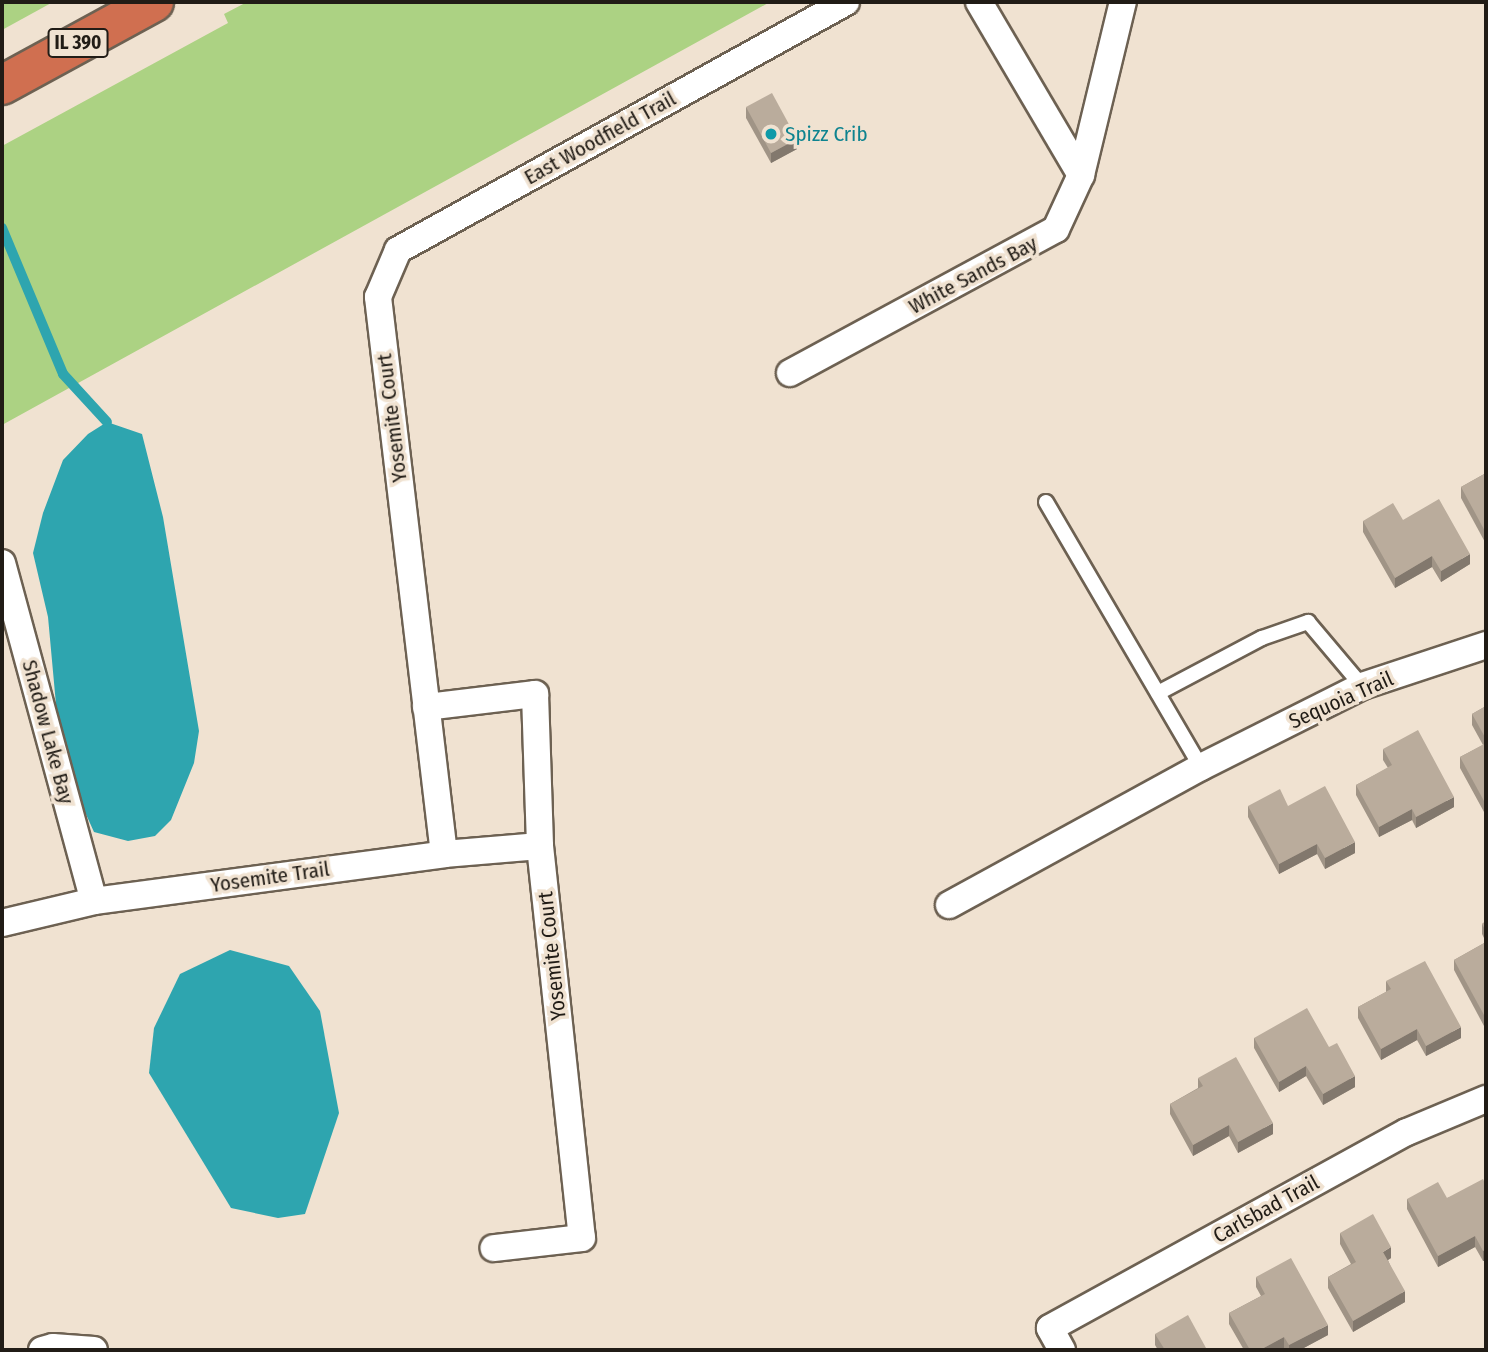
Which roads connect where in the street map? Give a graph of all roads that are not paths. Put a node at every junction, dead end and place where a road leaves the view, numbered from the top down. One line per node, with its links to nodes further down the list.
1 (153, 2): 5 (highway, IL 390)
2 (846, 2): 7 (street, East Woodfield Trail)
3 (979, 2): 6 (street)
4 (1123, 2): 6 (street, White Sands Bay)
5 (2, 85)
6 (1082, 175): 8 (street, White Sands Bay)
7 (378, 297): 14 (street, Yosemite Court)
8 (790, 373)
9 (1046, 502): 13 (lane)
10 (2, 564): 18 (street, Shadow Lake Bay)
11 (1486, 645): 12 (street, Sequoia Trail)
12 (1362, 686): 13 (lane); 15 (street, Sequoia Trail)
13 (1158, 693): 15 (lane)
14 (426, 707): 16 (street, Yosemite Court); 17 (street, Yosemite Court)
15 (1201, 767): 19 (street, Sequoia Trail)
16 (540, 846): 17 (street, Yosemite Trail); 22 (street, Yosemite Court)
17 (444, 854): 18 (street, Yosemite Trail)
18 (94, 901): 20 (street, Yosemite Trail)
19 (949, 905)
20 (2, 923)
21 (1486, 1098): 23 (street, Carlsbad Trail)
22 (494, 1248)
23 (1056, 1339)
24 (42, 1350): 25 (street)
25 (93, 1350)

